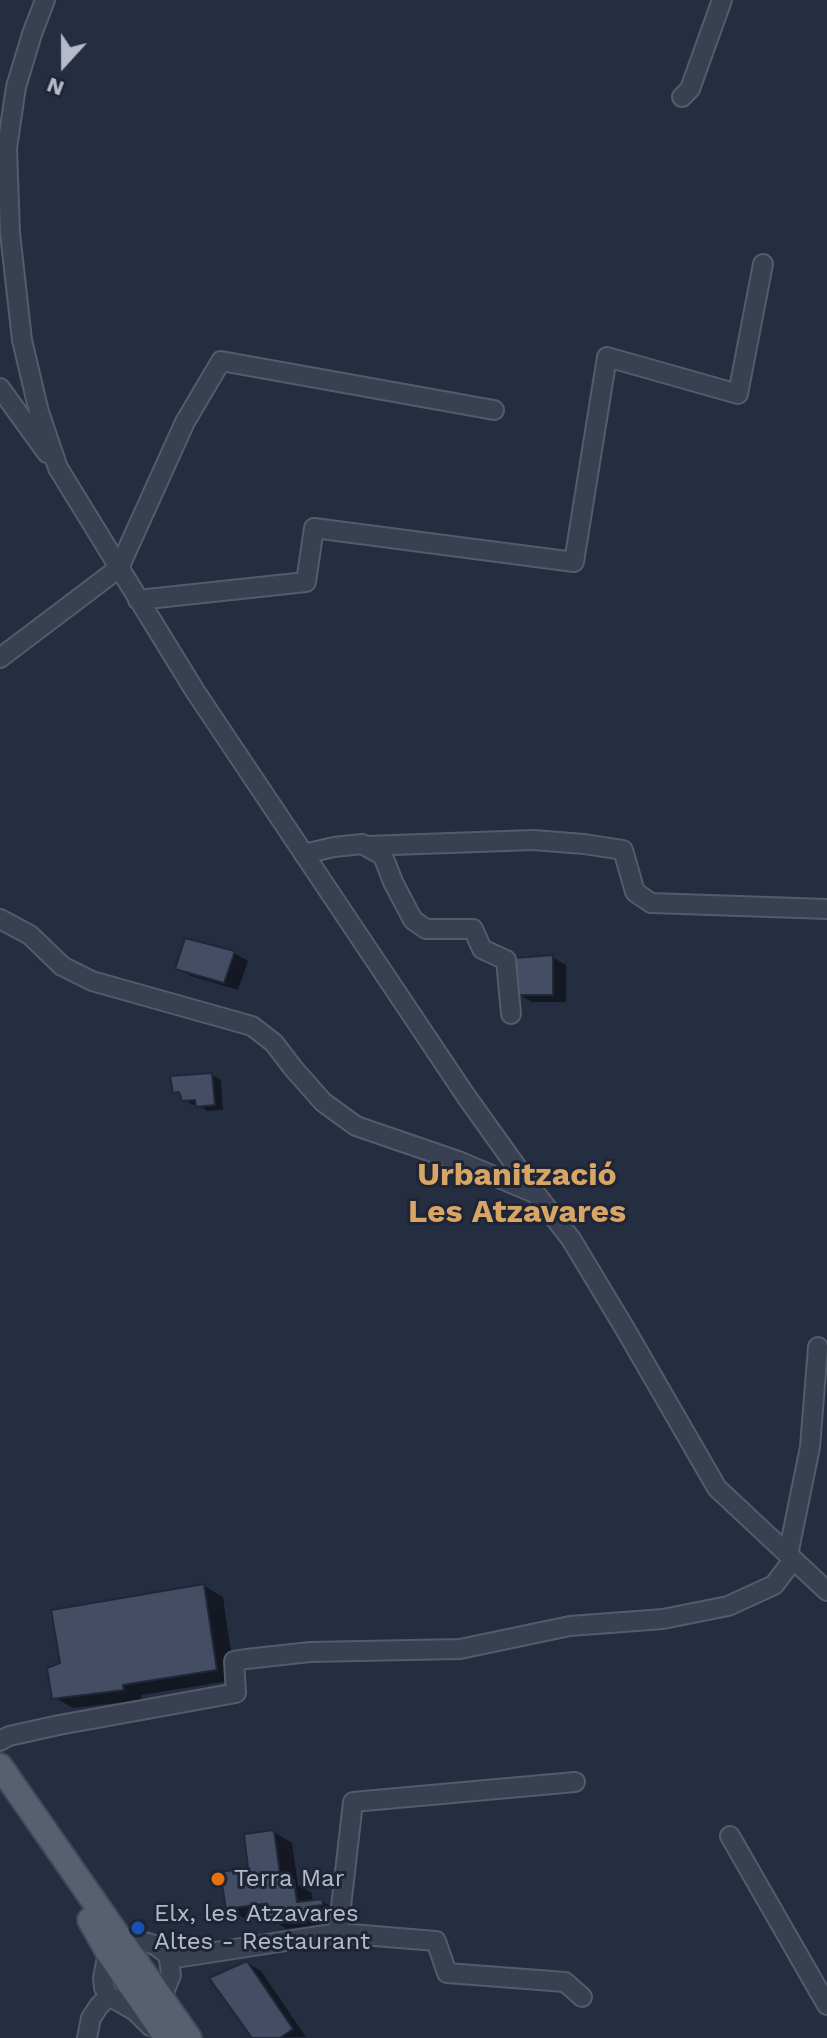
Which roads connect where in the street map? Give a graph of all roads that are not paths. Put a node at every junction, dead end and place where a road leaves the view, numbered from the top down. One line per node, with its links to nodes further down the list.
1 (45, 0): 7 (street)
2 (722, 0): 3 (street)
3 (682, 97)
4 (763, 264): 9 (street)
5 (0, 388): 7 (street)
6 (494, 410): 8 (street)
7 (58, 468): 8 (street)
8 (119, 568): 9 (street); 10 (street)
9 (138, 600): 12 (street)
10 (0, 658)
11 (366, 846): 12 (street); 13 (street); 15 (street)
12 (304, 854): 16 (street)
13 (827, 909)
14 (0, 919): 16 (street)
15 (511, 1014)
16 (536, 1194): 18 (street)
17 (818, 1347): 18 (street)
18 (791, 1557): 19 (street); 20 (street)
19 (827, 1591)
20 (0, 1741)
21 (0, 1766): 26 (main road)
22 (575, 1782): 25 (street)
23 (0, 1788): 26 (main road)
24 (730, 1836): 31 (street)
25 (338, 1933): 27 (street); 29 (street)
26 (115, 1948): 27 (street); 28 (street); 30 (main road); 33 (main road)
27 (169, 1959): 30 (street)
28 (109, 1996): 32 (street); 33 (street)
29 (582, 1997)
30 (161, 2000): 34 (main road)
31 (827, 2005)
32 (87, 2038)
33 (165, 2038)
34 (189, 2038)

